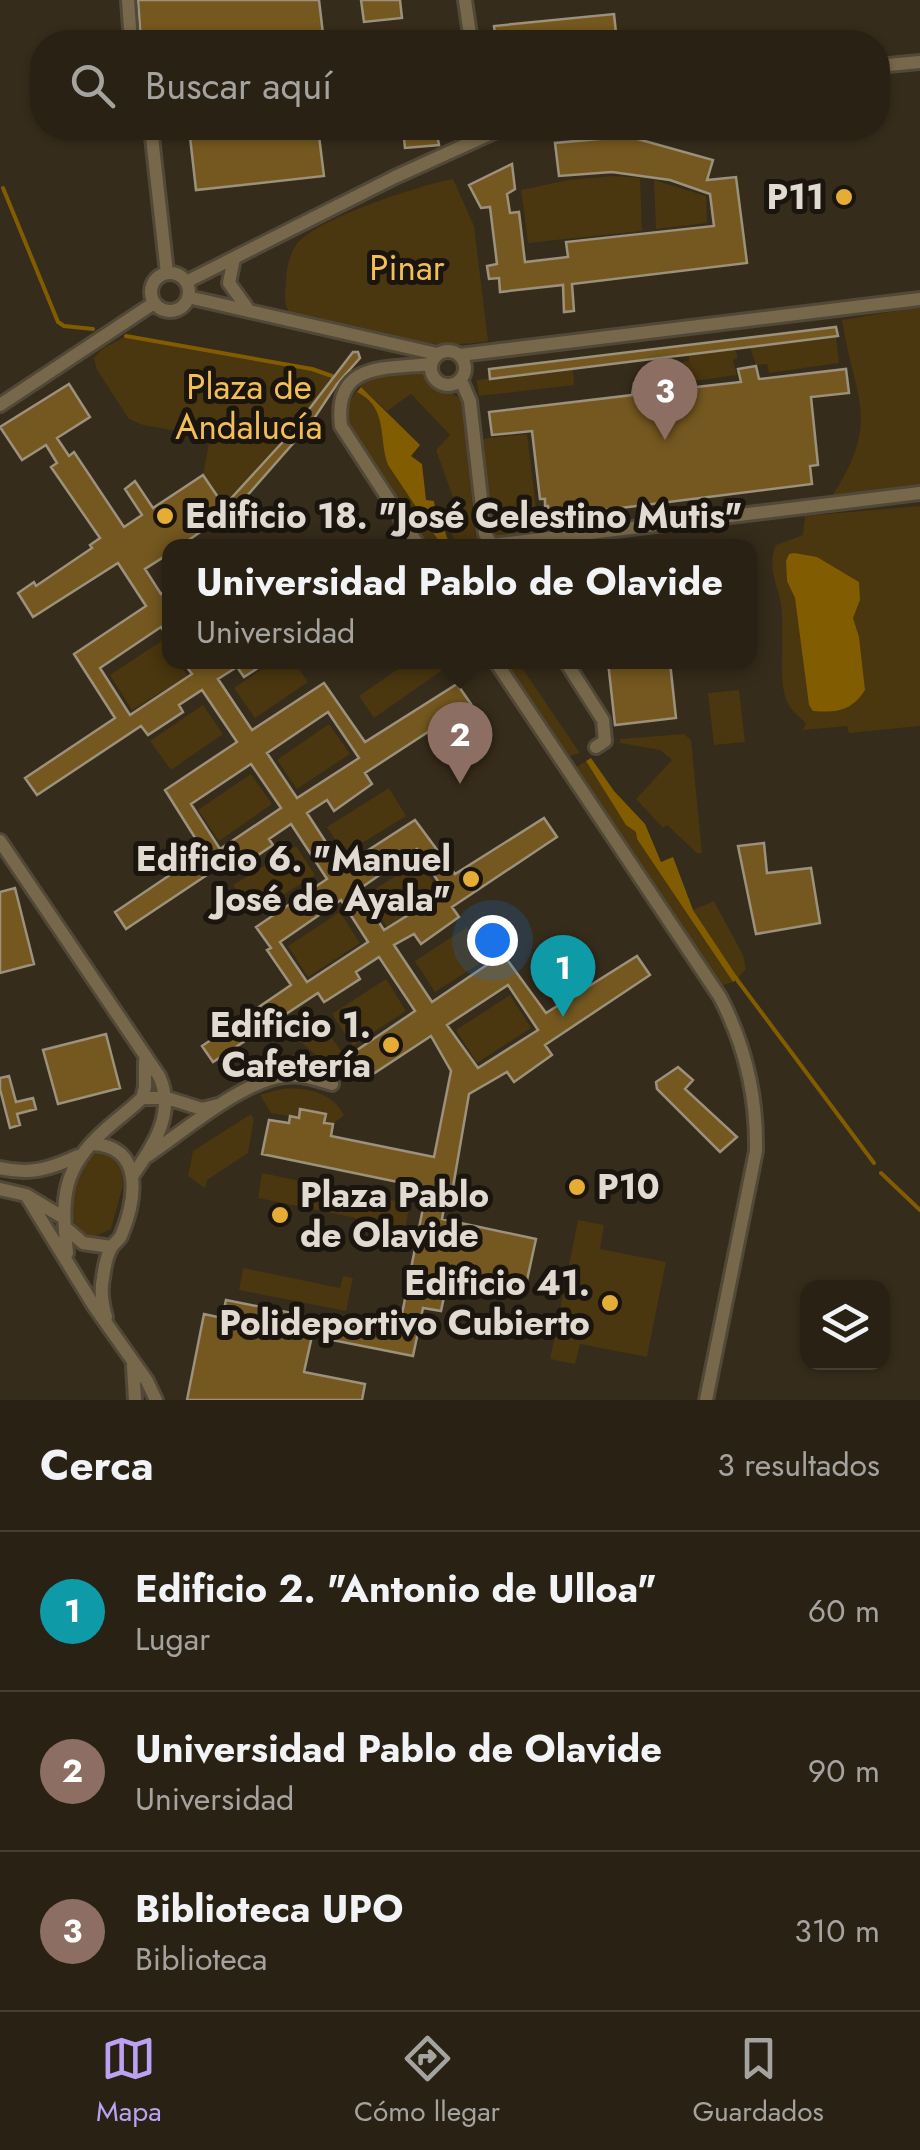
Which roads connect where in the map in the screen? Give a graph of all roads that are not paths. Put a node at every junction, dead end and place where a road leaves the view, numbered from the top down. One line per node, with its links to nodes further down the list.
1 (128, 0): 3 (street)
2 (465, 0): 4 (street)
3 (131, 30)
4 (469, 30)
5 (920, 62): 6 (street)
6 (890, 65)
7 (152, 140): 10 (street)
8 (467, 140): 9 (street)
9 (234, 258): 11 (street); 15 (street)
10 (167, 272): 11 (street); 14 (street)
11 (186, 282): 12 (street)
12 (188, 297): 14 (street); 15 (street)
13 (920, 299): 16 (street)
14 (154, 303): 19 (street)
15 (249, 310): 17 (street)
16 (460, 355): 17 (street); 18 (street)
17 (434, 359): 18 (street); 21 (street)
18 (460, 380): 22 (street)
19 (0, 404)
20 (920, 493): 23 (street)
21 (414, 539)
22 (488, 539)
23 (549, 539)
24 (501, 669): 47 (street)
25 (570, 669): 26 (street)
26 (596, 747)
27 (0, 840): 28 (street)
28 (144, 1058): 30 (street); 31 (street)
29 (332, 1084): 32 (street)
30 (142, 1098): 31 (street); 33 (street)
31 (167, 1098): 32 (street); 35 (street)
32 (229, 1100): 35 (street)
33 (91, 1144): 34 (street); 37 (street)
34 (78, 1156): 36 (street); 40 (street)
35 (145, 1158): 37 (street)
36 (0, 1168)
37 (134, 1176): 41 (street)
38 (0, 1189): 39 (street)
39 (26, 1195): 40 (street); 42 (street)
40 (64, 1222): 41 (street); 42 (street)
41 (111, 1247): 43 (street)
42 (71, 1266): 43 (street)
43 (108, 1326): 44 (street)
44 (133, 1364): 45 (street); 46 (street)
45 (134, 1400)
46 (156, 1400)
47 (706, 1400)

